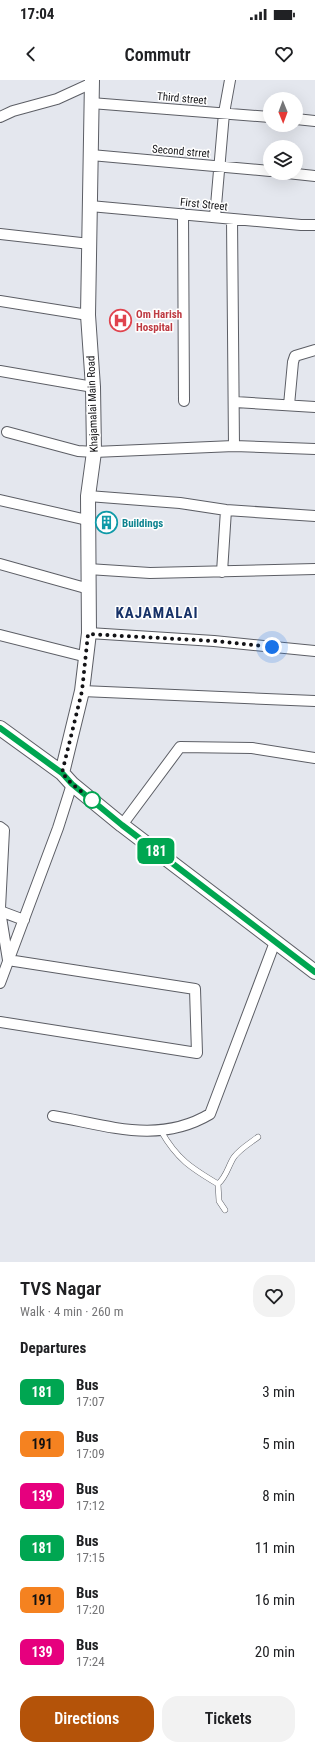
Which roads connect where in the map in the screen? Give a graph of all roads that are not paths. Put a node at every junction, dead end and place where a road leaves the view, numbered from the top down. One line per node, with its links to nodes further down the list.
1 (230, 80): 4 (street)
2 (92, 81): 3 (main road, Khajamalai Main Road); 6 (street)
3 (91, 103): 4 (street, Third street); 9 (main road, Khajamalai Main Road)
4 (224, 113): 5 (street, Third street); 10 (street)
5 (263, 116)
6 (0, 117)
7 (303, 120): 8 (street)
8 (315, 121)
9 (90, 155): 10 (street, Second strret); 14 (main road, Khajamalai Main Road)
10 (219, 167): 11 (street, Second strret); 16 (street)
11 (263, 170)
12 (303, 175): 13 (street)
13 (315, 176)
14 (90, 206): 15 (street, First Street); 20 (main road, Khajamalai Main Road)
15 (183, 214): 16 (street, First Street); 26 (street)
16 (215, 217): 17 (street, First Street)
17 (232, 219): 18 (street, First Street); 27 (street)
18 (315, 225)
19 (0, 234): 20 (street)
20 (90, 244): 22 (main road, Khajamalai Main Road)
21 (0, 301): 22 (street)
22 (88, 315): 25 (main road, Khajamalai Main Road)
23 (315, 350): 28 (street)
24 (0, 371): 25 (street)
25 (93, 387): 33 (main road, Khajamalai Main Road)
26 (184, 401)
27 (235, 402): 28 (street); 31 (street)
28 (289, 405): 29 (street)
29 (315, 407)
30 (7, 432): 33 (street)
31 (234, 446): 32 (street); 33 (street)
32 (315, 449)
33 (94, 452): 34 (main road, Khajamalai Main Road)
34 (88, 496): 36 (street); 38 (main road, Khajamalai Main Road)
35 (0, 500): 38 (street)
36 (226, 510): 37 (street); 42 (street)
37 (315, 516)
38 (87, 520): 41 (main road, Khajamalai Main Road)
39 (0, 564): 43 (street)
40 (315, 568): 42 (street)
41 (88, 569): 42 (street); 43 (main road, Khajamalai Main Road)
42 (222, 572)
43 (89, 589): 44 (main road, Khajamalai Main Road)
44 (88, 634): 46 (street); 47 (main road, Khajamalai Main Road)
45 (0, 635): 47 (street)
46 (315, 651)
47 (87, 657): 48 (main road, Khajamalai Main Road)
48 (82, 691): 49 (street); 52 (main road, Khajamalai Main Road)
49 (315, 701)
50 (0, 728): 52 (main road)
51 (315, 758): 54 (street)
52 (62, 773): 53 (main road)
53 (72, 784): 54 (main road); 57 (street)
54 (122, 825): 58 (main road)
55 (0, 827): 56 (street)
56 (0, 910): 57 (street); 59 (street)
57 (24, 920): 59 (street)
58 (275, 942): 60 (main road); 64 (street)
59 (8, 960): 61 (street); 62 (street)
60 (315, 972)
61 (0, 983)
62 (0, 1022)
63 (53, 1116): 64 (street)
64 (161, 1131): 66 (lane)
65 (258, 1137): 66 (lane)
66 (218, 1184): 67 (lane)
67 (225, 1210)

